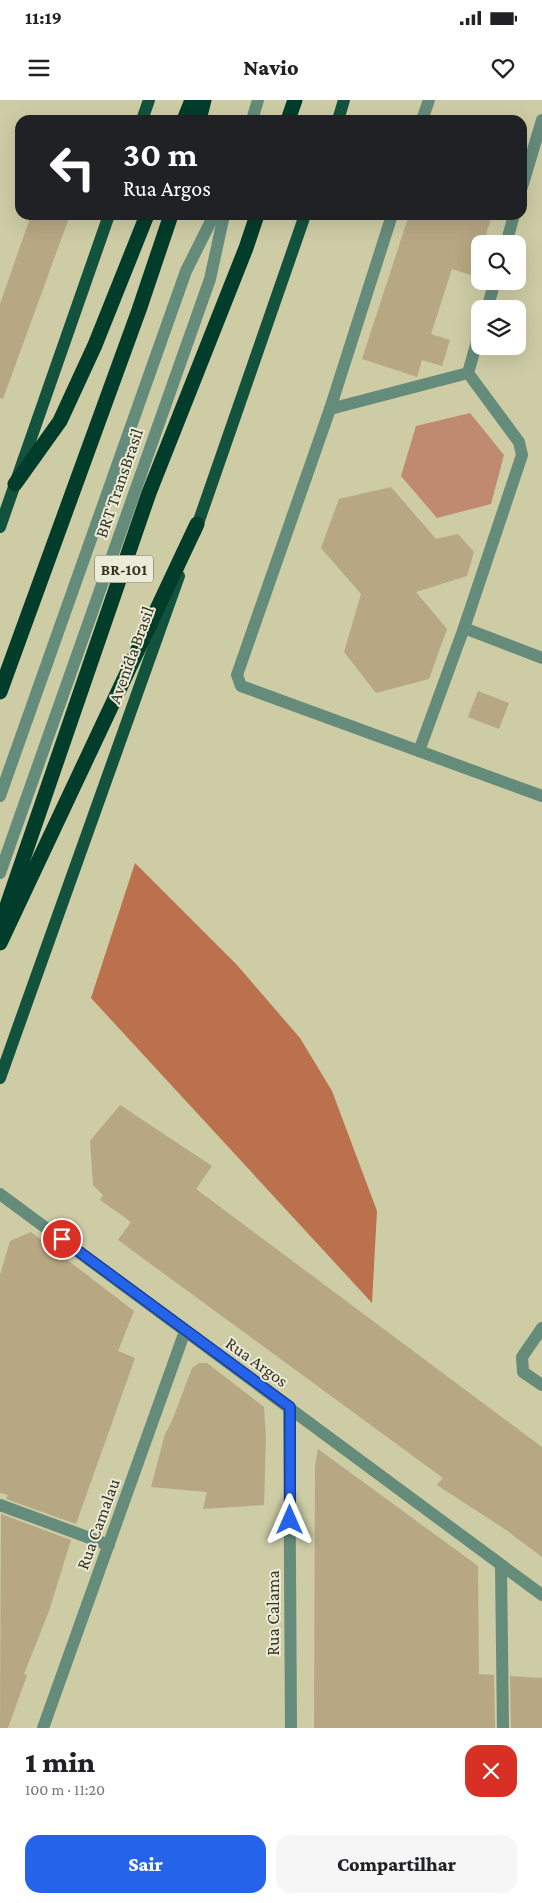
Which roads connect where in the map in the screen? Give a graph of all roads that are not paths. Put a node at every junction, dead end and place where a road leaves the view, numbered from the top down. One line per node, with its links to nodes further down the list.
1 (149, 100): 8 (main road)
2 (192, 100): 9 (highway)
3 (204, 100): 10 (highway)
4 (258, 100): 11 (street)
5 (295, 100): 12 (highway)
6 (344, 100): 13 (main road)
7 (429, 100): 14 (street)
8 (144, 115)
9 (186, 115)
10 (200, 115)
11 (254, 115)
12 (290, 115)
13 (340, 115)
14 (424, 115)
15 (542, 120): 16 (street)
16 (527, 170)
17 (107, 220): 30 (main road)
18 (145, 220): 30 (highway)
19 (169, 220): 35 (highway)
20 (212, 220): 37 (street, BRT TransBrasil)
21 (223, 220): 39 (street, BRT TransBrasil)
22 (255, 220): 40 (highway, Avenida Brasil / BR-101)
23 (303, 220): 31 (main road, Avenida Brasil)
24 (390, 220): 29 (street)
25 (513, 220): 26 (street)
26 (508, 235)
27 (473, 355): 28 (street)
28 (468, 374): 29 (street); 33 (street)
29 (330, 408): 36 (street)
30 (15, 484): 32 (main road)
31 (197, 524): 41 (highway); 42 (main road, Avenida Brasil)
32 (0, 526)
33 (464, 628): 34 (street); 36 (street)
34 (542, 658)
35 (0, 692)
36 (419, 750): 38 (street)
37 (0, 796)
38 (542, 796)
39 (0, 873)
40 (0, 926)
41 (0, 943)
42 (0, 1078)
43 (0, 1194): 45 (street, Rua Argos)
44 (542, 1328): 46 (street)
45 (185, 1331): 47 (street, Rua Argos); 49 (street, Rua Camalau)
46 (542, 1385)
47 (290, 1407): 50 (street, Rua Argos); 53 (street, Rua Calama)
48 (0, 1505): 49 (street)
49 (109, 1545): 52 (street, Rua Camalau)
50 (501, 1566): 51 (street, Rua Argos); 54 (street)
51 (542, 1595)
52 (43, 1728)
53 (291, 1728)
54 (503, 1728)

